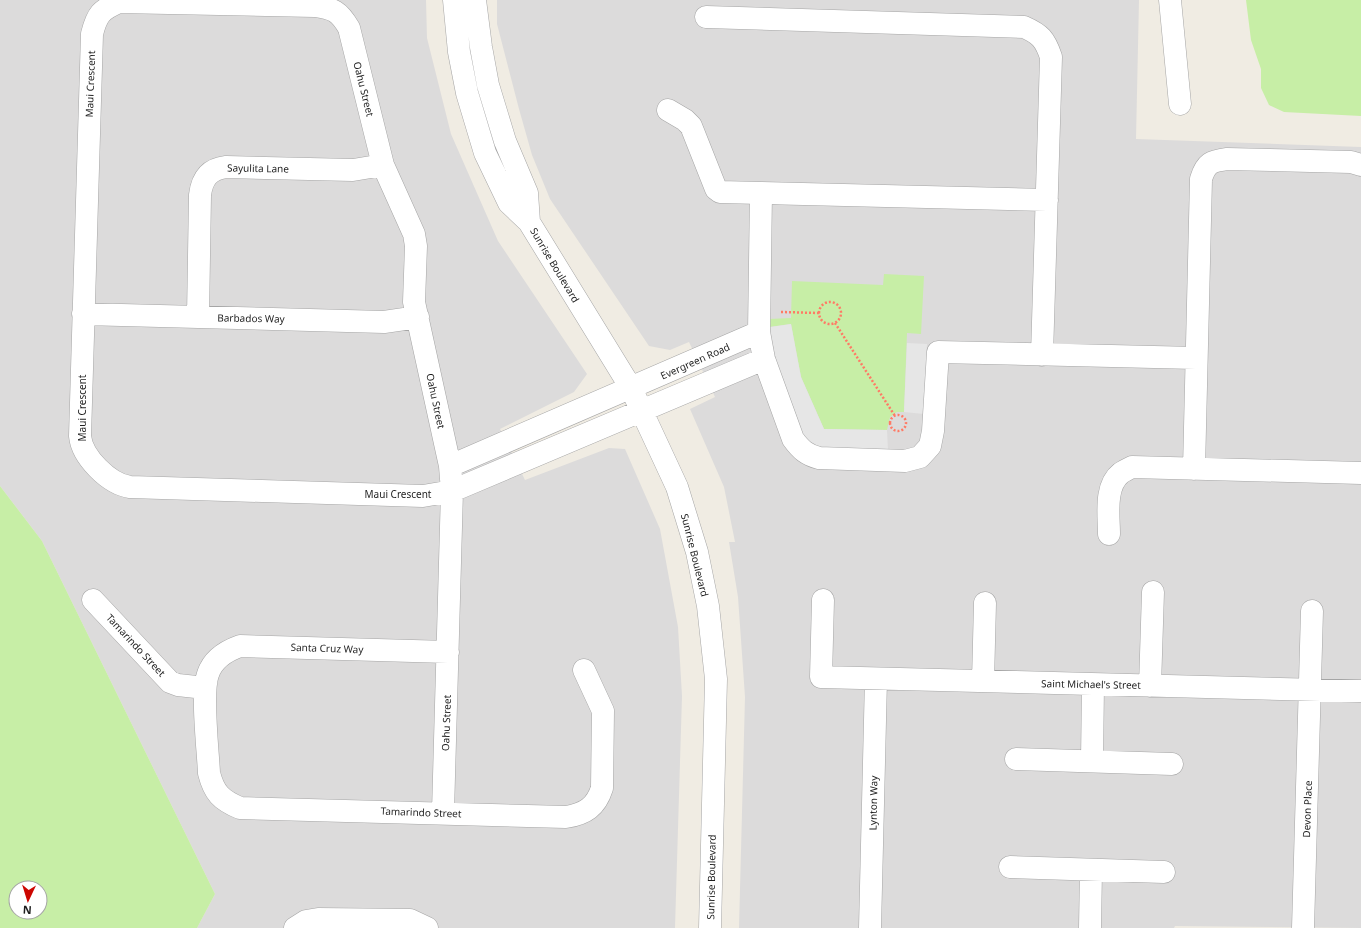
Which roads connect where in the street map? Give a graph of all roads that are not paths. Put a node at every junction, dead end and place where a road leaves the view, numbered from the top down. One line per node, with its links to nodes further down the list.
1 (454, 0): 12 (street, Sunrise Boulevard)
2 (475, 0): 12 (street, Sunrise Boulevard)
3 (1170, 0): 6 (street)
4 (332, 8): 8 (street, Oahu Street); 13 (street, Maui Crescent)
5 (706, 17): 11 (street)
6 (1180, 104)
7 (668, 110): 10 (street)
8 (383, 165): 14 (street, Sayulita Lane); 15 (street, Oahu Street)
9 (1361, 165): 18 (street)
10 (761, 193): 11 (street); 16 (street)
11 (1047, 200): 17 (street)
12 (529, 222): 20 (street, Sunrise Boulevard)
13 (83, 314): 14 (street, Barbados Way); 25 (street, Maui Crescent)
14 (198, 317): 15 (street, Barbados Way)
15 (418, 317): 22 (street, Oahu Street)
16 (759, 332): 19 (street); 20 (street, Evergreen Road)
17 (1042, 355): 18 (street); 19 (street)
18 (1196, 358): 23 (street)
19 (764, 360): 21 (street)
20 (631, 388): 21 (street, Sunrise Boulevard); 22 (street)
21 (642, 411): 25 (street, Maui Crescent); 51 (street, Sunrise Boulevard)
22 (450, 466): 25 (street, Oahu Street)
23 (1194, 469): 24 (street); 26 (street)
24 (1361, 473)
25 (452, 491): 32 (street, Oahu Street)
26 (1109, 534)
27 (1153, 592): 38 (street)
28 (93, 600): 39 (street, Tamarindo Street)
29 (823, 600): 35 (street, Saint Michael's Street)
30 (985, 603): 36 (street)
31 (1312, 611): 40 (street, Devon Place)
32 (448, 652): 33 (street, Santa Cruz Way); 45 (street, Oahu Street)
33 (213, 664): 39 (street, Tamarindo Street)
34 (584, 670): 45 (street, Tamarindo Street)
35 (876, 678): 36 (street, Saint Michael's Street); 52 (street, Lynton Way)
36 (983, 681): 37 (street, Saint Michael's Street)
37 (1093, 684): 38 (street, Saint Michael's Street); 43 (street)
38 (1150, 686): 40 (street, Saint Michael's Street)
39 (205, 688): 45 (street, Tamarindo Street)
40 (1310, 690): 41 (street, Saint Michael's Street); 54 (street, Devon Place)
41 (1361, 691)
42 (1016, 759): 43 (street)
43 (1092, 761): 44 (street)
44 (1172, 764)
45 (443, 812)
46 (1010, 867): 47 (street)
47 (1091, 870): 48 (street); 53 (street)
48 (1164, 872)
49 (295, 928): 50 (street)
50 (427, 928)
51 (710, 928)
52 (870, 928)
53 (1090, 928)
54 (1303, 928)

